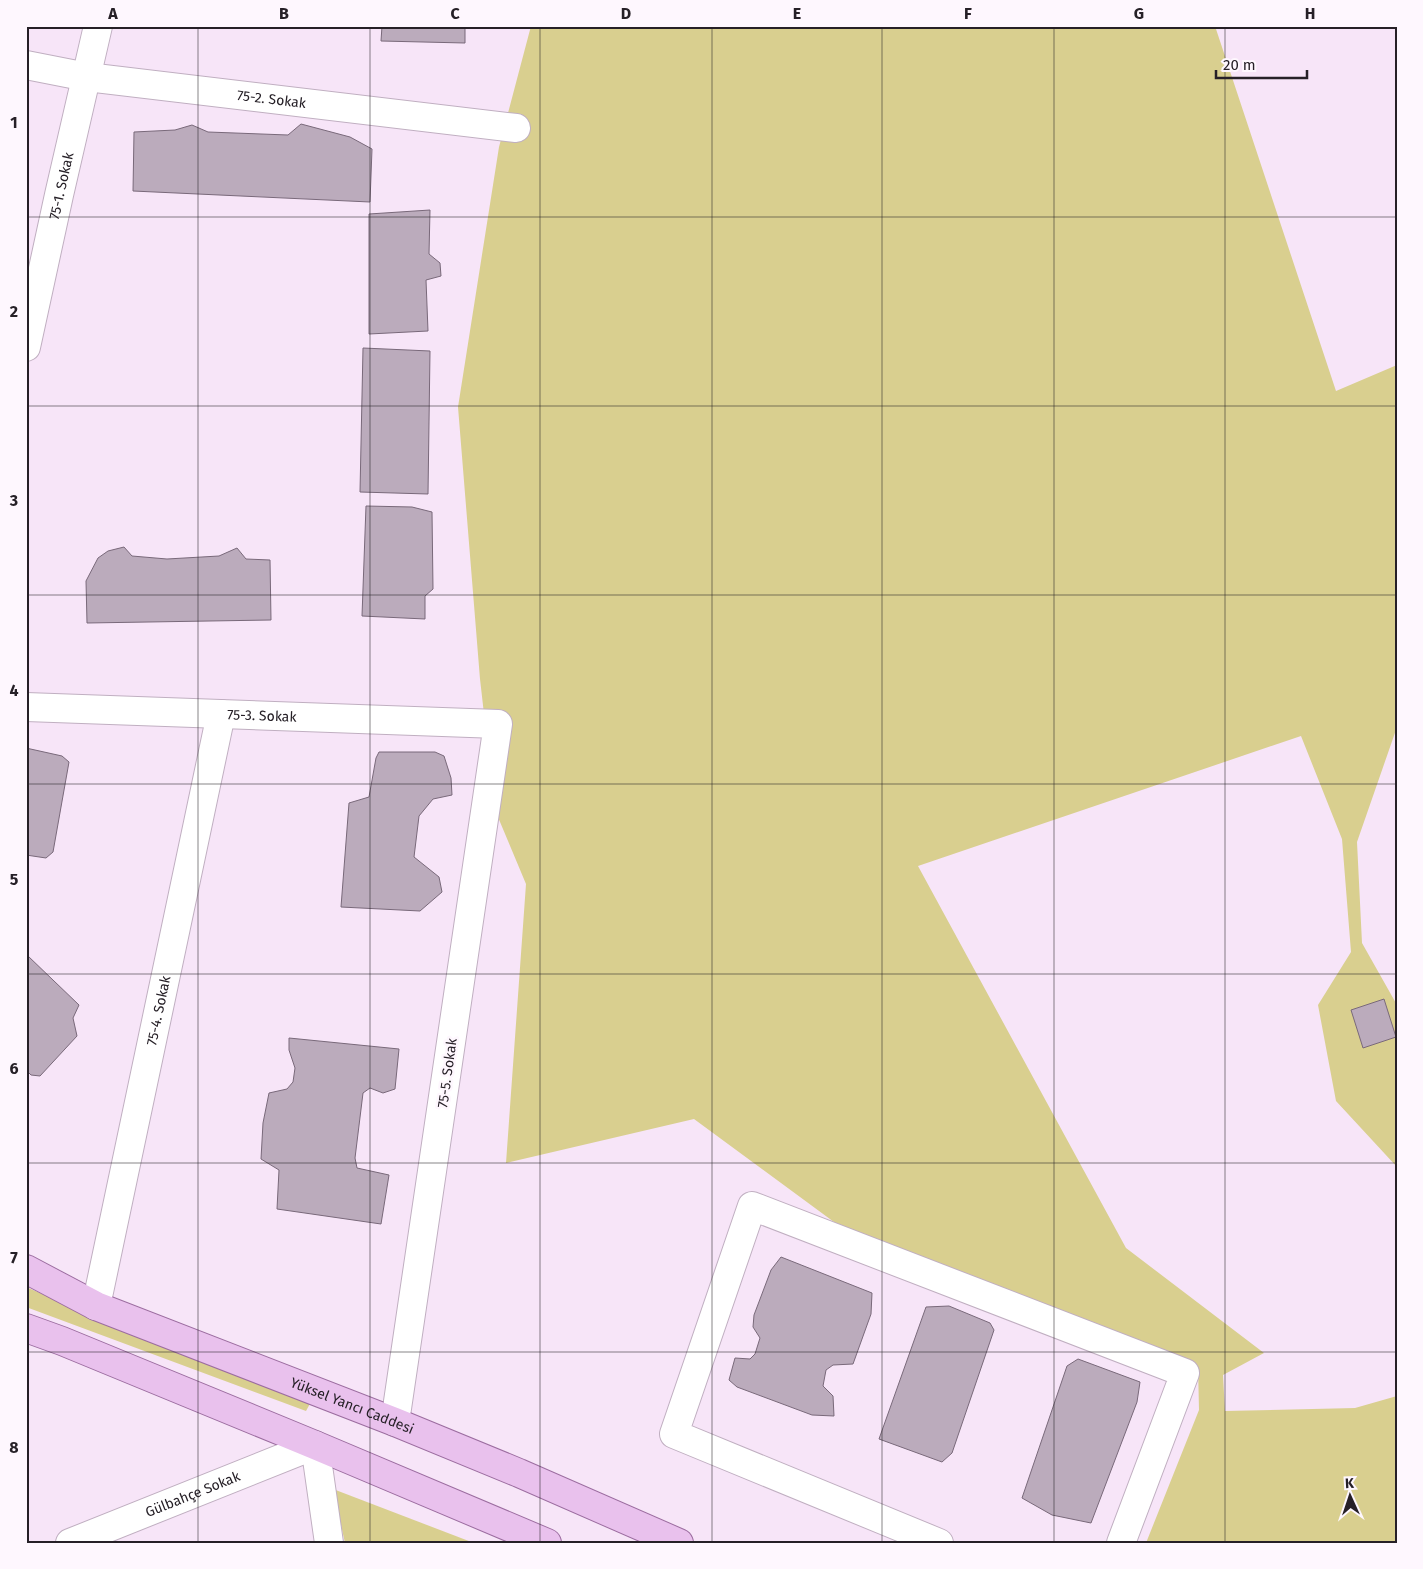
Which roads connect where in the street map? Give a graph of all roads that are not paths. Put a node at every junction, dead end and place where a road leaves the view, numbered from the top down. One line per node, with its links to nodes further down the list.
1 (98, 26): 3 (street, 75-1. Sokak)
2 (26, 65): 3 (street, 75-2. Sokak)
3 (87, 77): 4 (street, 75-2. Sokak); 5 (street, 75-1. Sokak)
4 (516, 128)
5 (26, 347)
6 (26, 707): 7 (street, 75-3. Sokak)
7 (221, 714): 8 (street, 75-3. Sokak); 10 (street, 75-4. Sokak)
8 (498, 724): 14 (street, 75-5. Sokak)
9 (26, 1269): 10 (main road, Yüksel Yancı Caddesi)
10 (96, 1306): 14 (main road, Yüksel Yancı Caddesi)
11 (26, 1328): 13 (main road)
12 (26, 1334): 13 (street)
13 (62, 1340): 15 (main road)
14 (395, 1422): 19 (main road, Yüksel Yancı Caddesi)
15 (315, 1445): 16 (street, Gülbahçe Sokak); 17 (street); 18 (main road)
16 (70, 1543)
17 (329, 1543)
18 (547, 1543)
19 (679, 1543)
20 (939, 1543): 21 (street)
21 (1121, 1543)

